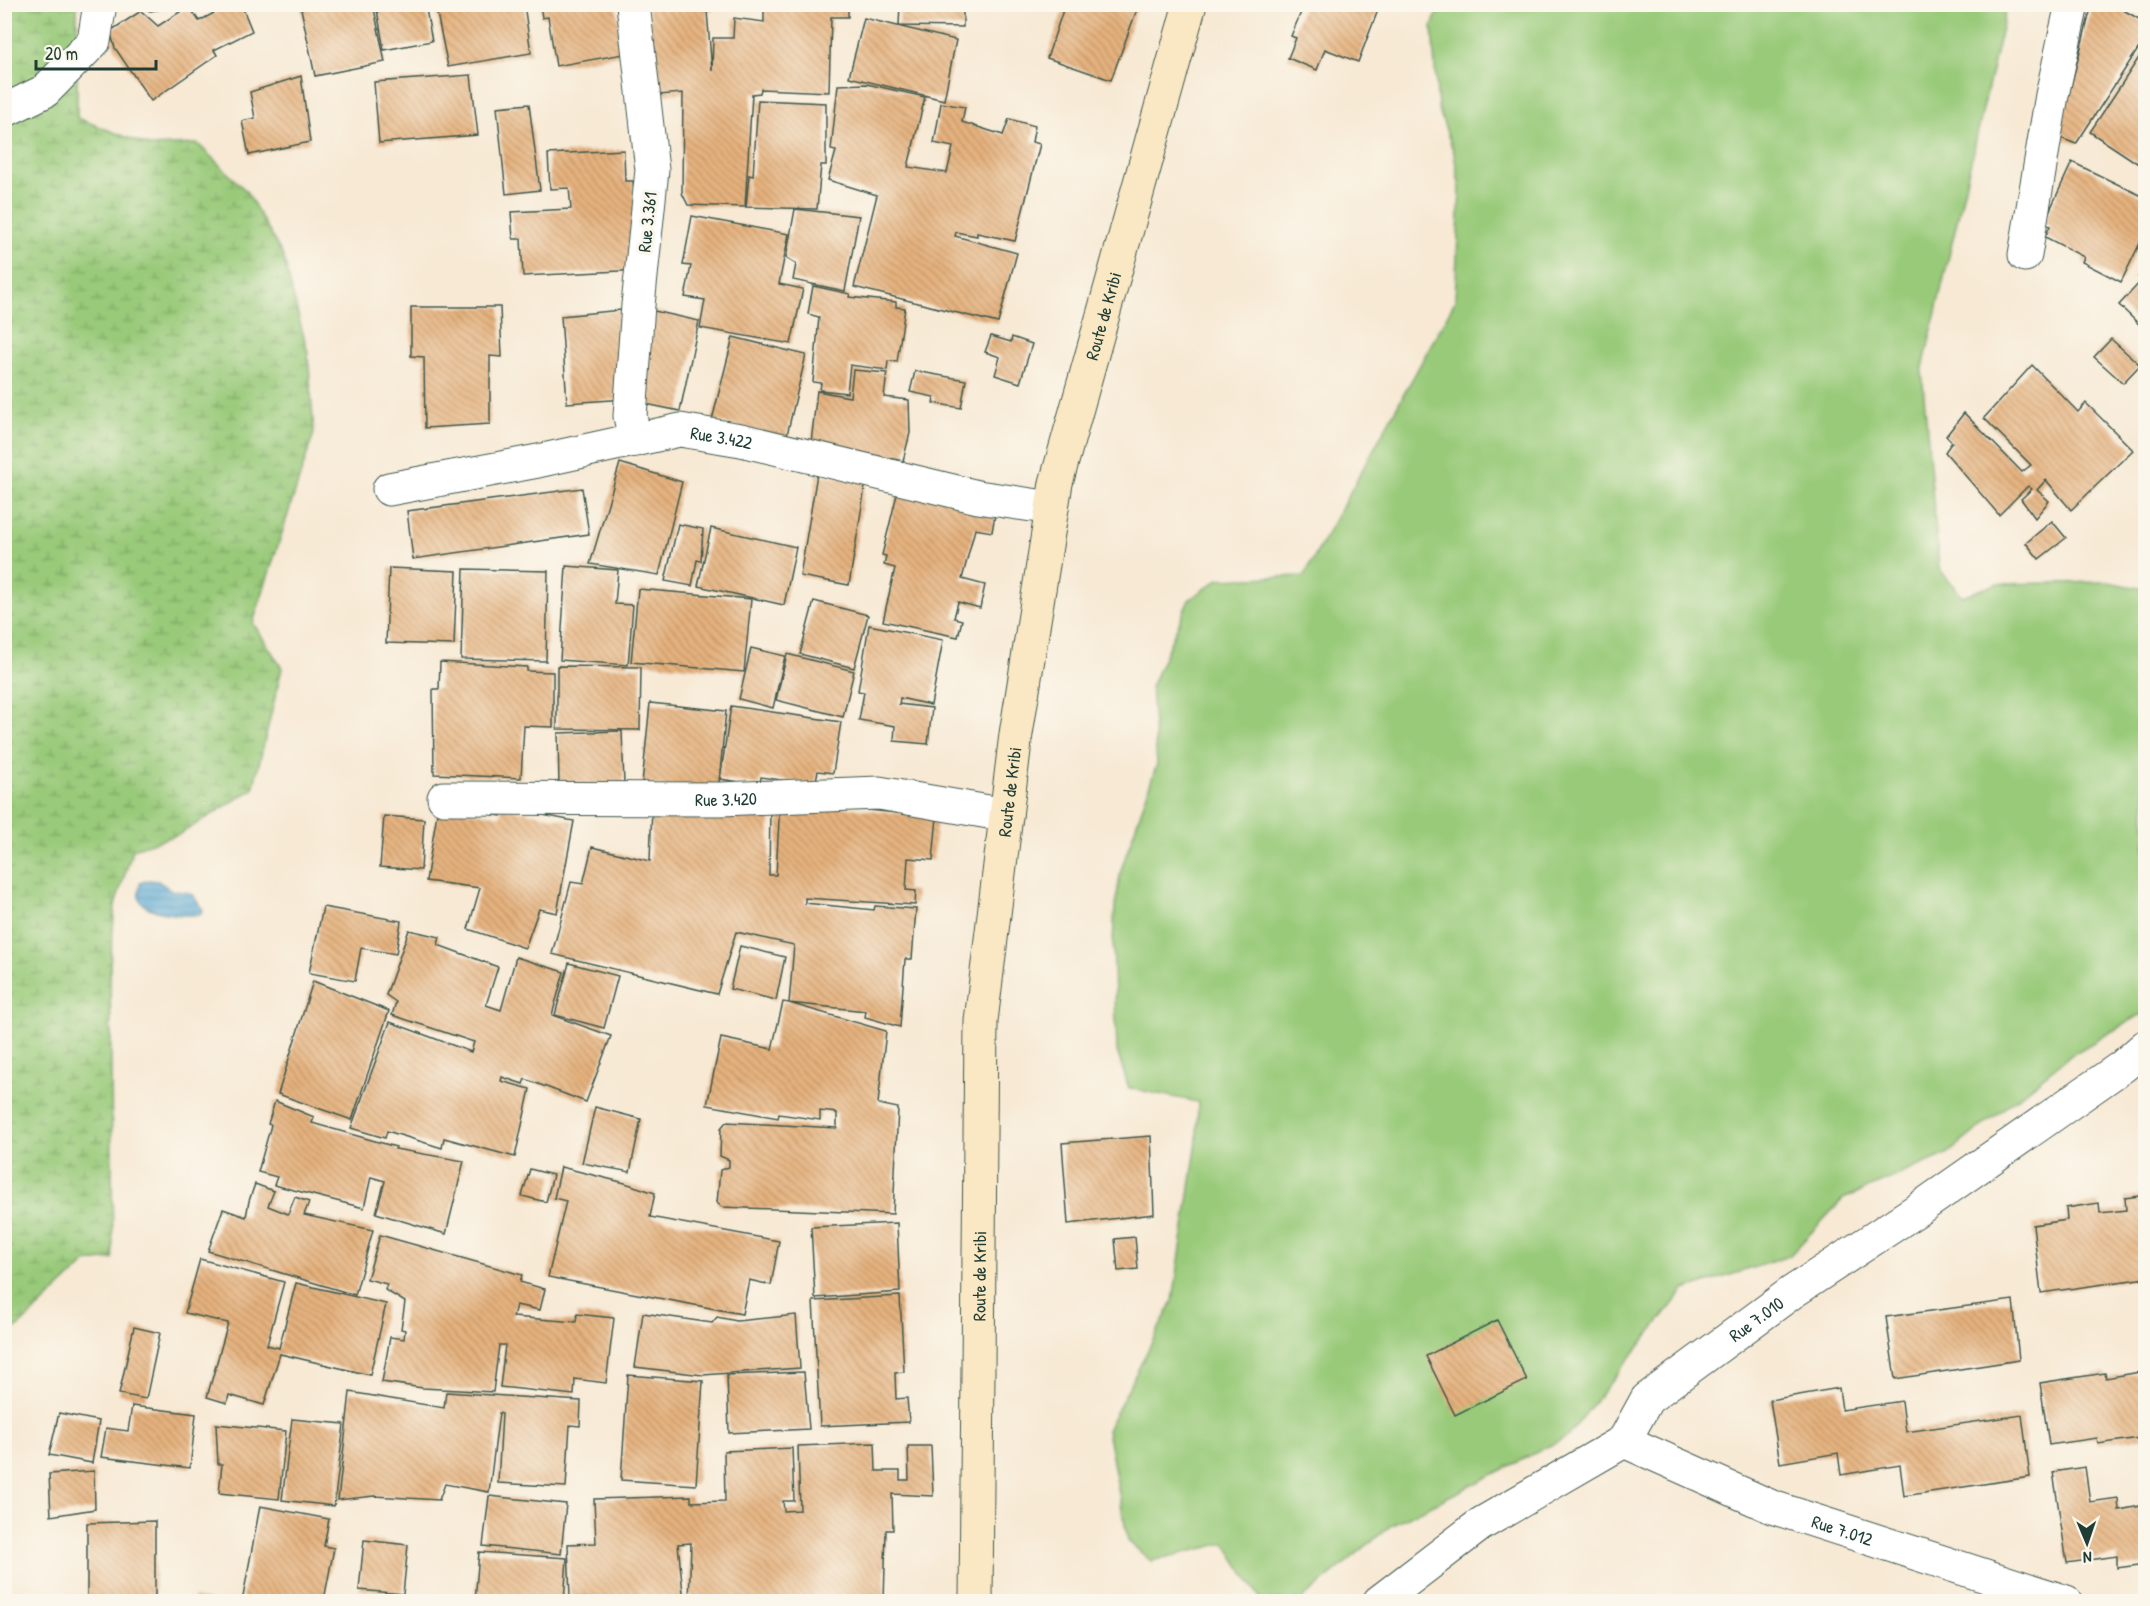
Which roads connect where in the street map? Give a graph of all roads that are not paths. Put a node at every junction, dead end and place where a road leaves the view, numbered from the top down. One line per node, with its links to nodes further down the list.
1 (100, 4): 5 (street)
2 (633, 4): 7 (street, Rue 3.361)
3 (1190, 4): 9 (main road, Route de Kribi)
4 (2072, 4): 6 (street)
5 (4, 111)
6 (2025, 255)
7 (635, 440): 8 (street, Rue 3.422); 9 (street, Rue 3.422)
8 (389, 489)
9 (1052, 508): 11 (main road, Route de Kribi)
10 (444, 798): 11 (street, Rue 3.420)
11 (1006, 815): 14 (main road, Route de Kribi)
12 (2138, 1062): 13 (street, Rue 7.010)
13 (1624, 1441): 15 (street); 16 (street, Rue 7.012)
14 (976, 1602)
15 (1379, 1602)
16 (2066, 1602)

